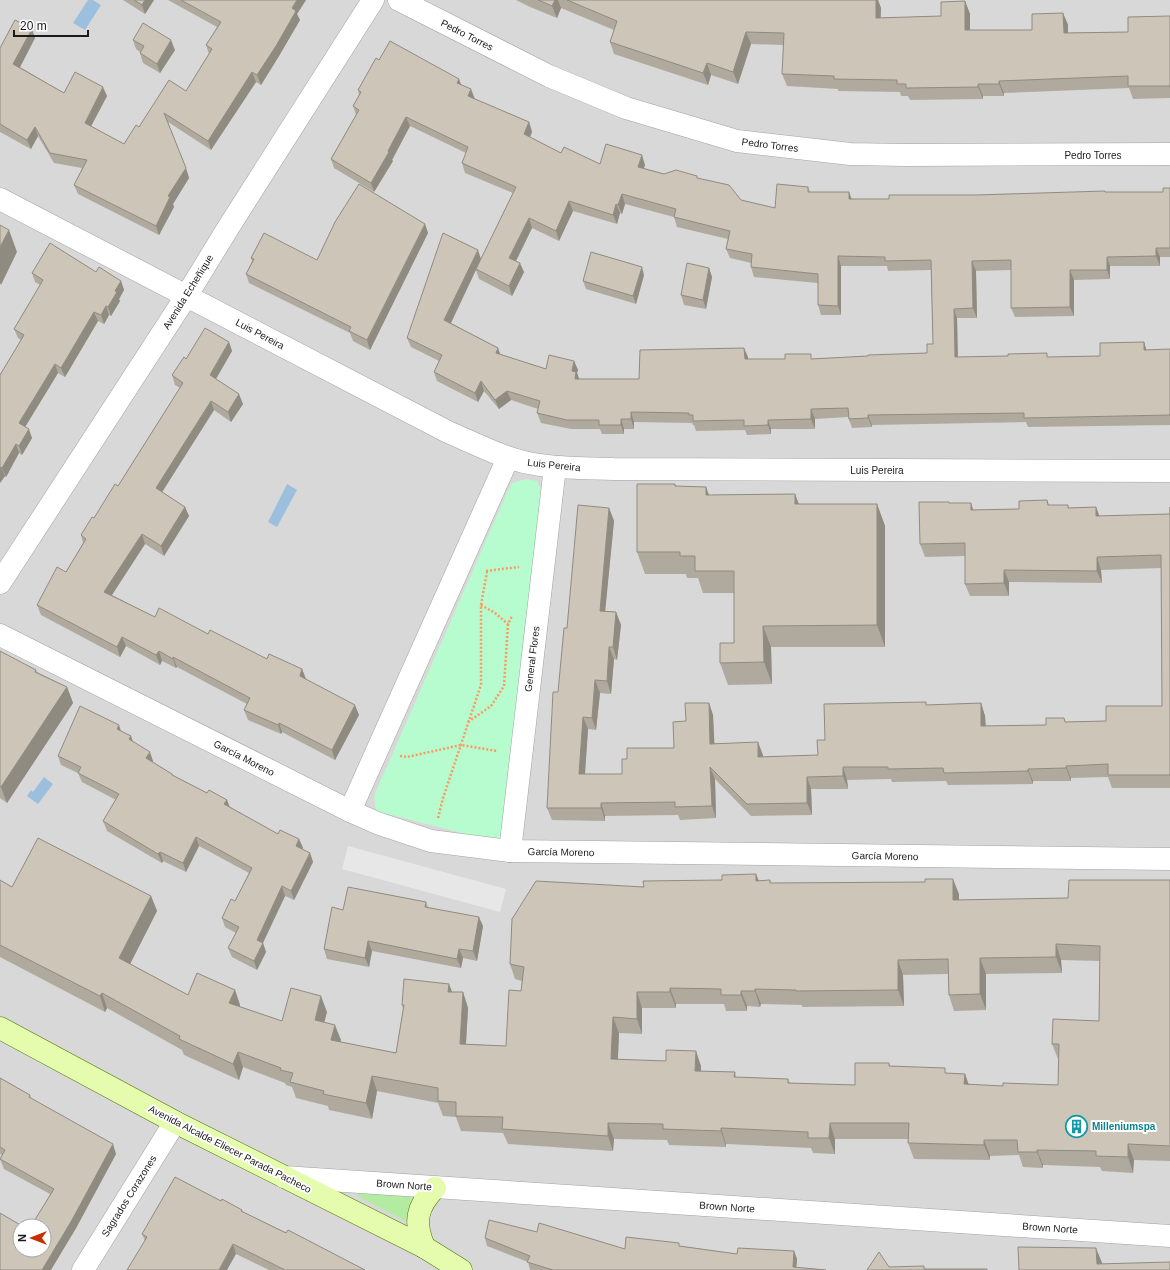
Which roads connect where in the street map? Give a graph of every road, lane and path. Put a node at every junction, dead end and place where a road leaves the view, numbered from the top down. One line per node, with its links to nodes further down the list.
1 (373, 0): 5 (street, Avenida Echeñique)
2 (399, 0): 3 (street, Pedro Torres)
3 (1170, 154)
4 (0, 199): 5 (street, Luis Pereira)
5 (187, 295): 6 (street, Luis Pereira); 12 (street, Avenida Echeñique)
6 (508, 458): 7 (street, Luis Pereira); 9 (street)
7 (555, 467): 8 (street, Luis Pereira); 10 (street, General Flores)
8 (1170, 471)
9 (462, 561): 11 (path); 19 (street)
10 (544, 562): 11 (path); 13 (street, General Flores)
11 (487, 572): 14 (path)
12 (0, 583)
13 (540, 595): 15 (path); 20 (street, General Flores)
14 (481, 606): 15 (path); 17 (path)
15 (508, 624): 17 (path)
16 (0, 635): 21 (street, García Moreno)
17 (468, 723): 18 (path)
18 (461, 746): 19 (path); 20 (path); 22 (path)
19 (374, 756): 21 (street)
20 (521, 756): 23 (street, General Flores)
21 (350, 811): 22 (street, García Moreno)
22 (431, 841): 23 (street, García Moreno)
23 (510, 851): 24 (street, García Moreno)
24 (1170, 859)
25 (0, 1028): 26 (main road, Avenida Alcalde Eliecer Parada Pacheco)
26 (175, 1122): 27 (main road, Avenida Alcalde Eliecer Parada Pacheco); 31 (street, Sagrados Corazones)
27 (284, 1177): 28 (street, Brown Norte); 30 (main road, Avenida Alcalde Eliecer Parada Pacheco)
28 (436, 1188): 29 (street, Brown Norte); 30 (main road)
29 (1170, 1236)
30 (424, 1247): 32 (main road, Avenida Alcalde Eliecer Parada Pacheco)
31 (83, 1270)
32 (461, 1270)

